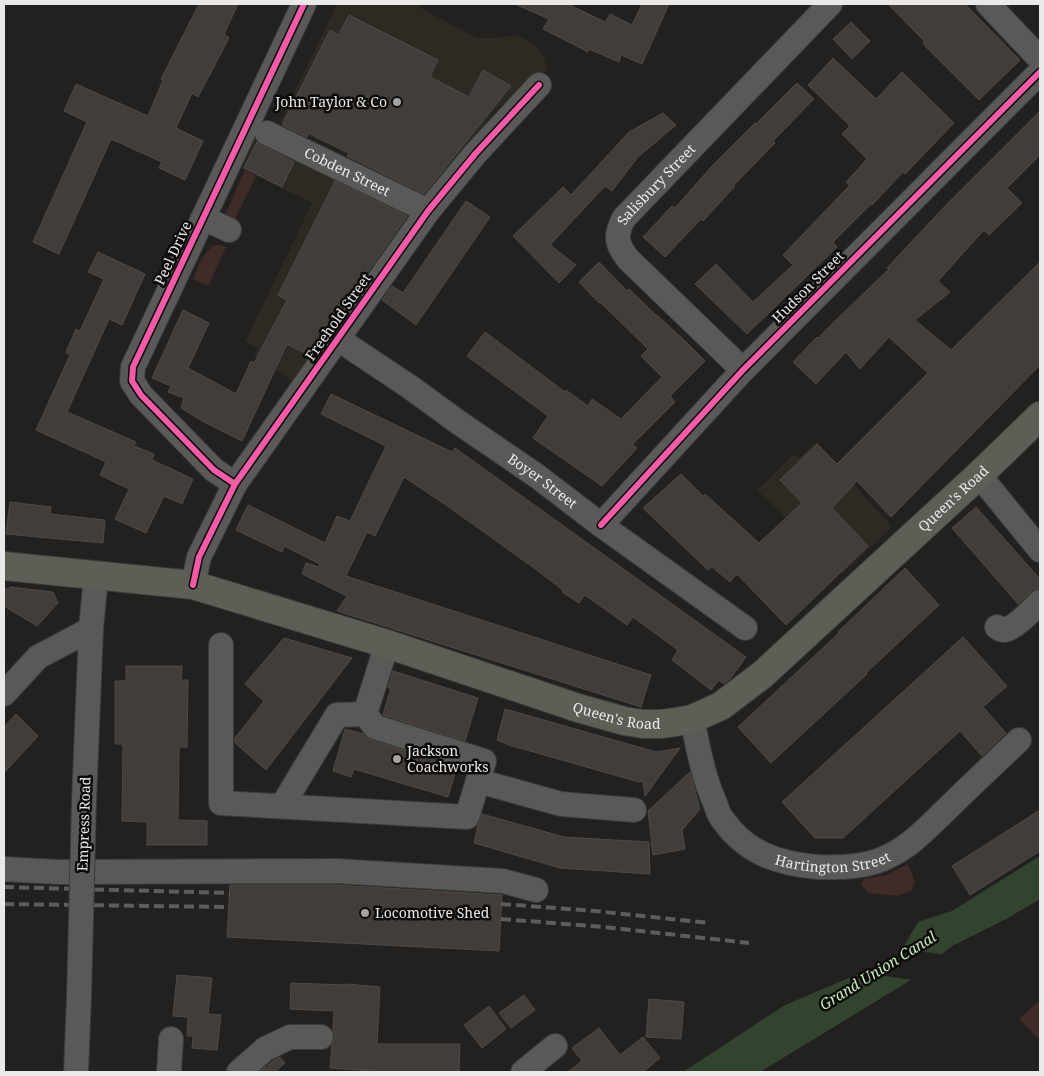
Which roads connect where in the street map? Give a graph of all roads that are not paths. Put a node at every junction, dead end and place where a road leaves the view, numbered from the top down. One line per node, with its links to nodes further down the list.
1 (304, 4): 9 (street, Peel Drive)
2 (830, 4): 12 (street, Salisbury Street)
3 (992, 5): 4 (street)
4 (1040, 59)
5 (1040, 72): 12 (street, Hudson Street)
6 (539, 85): 8 (street, Freehold Street)
7 (267, 133): 8 (street, Cobden Street)
8 (428, 210): 11 (street, Freehold Street)
9 (203, 218): 10 (street); 15 (street, Peel Drive)
10 (229, 230)
11 (338, 339): 15 (street, Freehold Street); 16 (street, Boyer Street)
12 (743, 370): 16 (street, Hudson Street)
13 (1040, 416): 14 (main road, Queen's Road)
14 (978, 475): 17 (street); 29 (main road, Queen's Road)
15 (235, 484): 20 (street, Freehold Street)
16 (600, 526): 23 (street, Boyer Street)
17 (1040, 550)
18 (4, 566): 19 (main road, Queen's Road)
19 (96, 576): 20 (main road, Queen's Road); 24 (street, Empress Road)
20 (193, 585): 25 (main road, Queen's Road)
21 (1040, 602): 22 (street)
22 (997, 627)
23 (745, 628)
24 (91, 629): 27 (street); 39 (street, Empress Road, bridge)
25 (387, 644): 28 (street); 29 (main road, Queen's Road)
26 (221, 645): 32 (street)
27 (4, 694)
28 (365, 714): 31 (street); 32 (street)
29 (692, 719): 30 (street, Hartington Street)
30 (1019, 740)
31 (478, 781): 32 (street); 33 (street)
32 (282, 806)
33 (634, 810)
34 (4, 870): 35 (street)
35 (536, 890)
36 (321, 1037): 41 (street)
37 (171, 1039): 40 (street)
38 (555, 1046): 42 (street)
39 (76, 1072)
40 (169, 1072)
41 (239, 1072)
42 (524, 1072)

